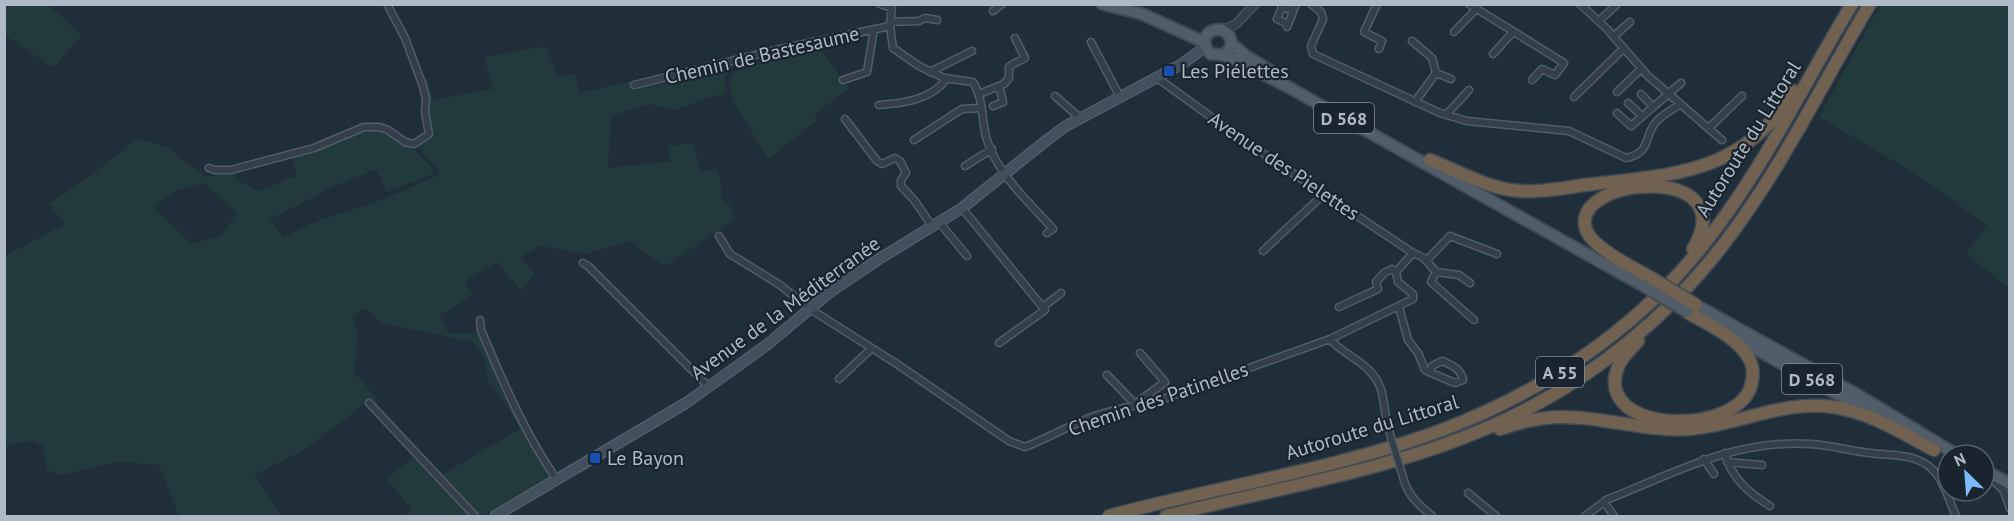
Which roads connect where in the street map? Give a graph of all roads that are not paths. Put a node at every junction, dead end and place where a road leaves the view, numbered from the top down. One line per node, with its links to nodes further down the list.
1 (387, 4): 77 (street)
2 (880, 4): 13 (street)
3 (1002, 4): 16 (street)
4 (1102, 4): 29 (main road)
5 (1255, 4): 17 (street)
6 (1311, 4): 58 (street)
7 (1377, 4): 33 (street)
8 (1468, 4): 15 (street)
9 (1580, 4): 19 (street)
10 (1617, 4): 19 (street)
11 (1852, 4): 74 (highway); 107 (highway, Autoroute du Littoral / A 55)
12 (1870, 4): 75 (highway, Autoroute du Littoral / A 55)
13 (892, 6): 21 (street)
14 (1295, 8): 14 (street)
15 (1476, 9): 24 (street); 25 (street)
16 (993, 11)
17 (1244, 17): 23 (street); 31 (street)
18 (937, 20): 21 (street, Chemin de Bastesaume)
19 (1599, 21): 26 (street)
20 (1630, 22): 26 (street)
21 (890, 24): 22 (street, Chemin de Bastesaume); 39 (street)
22 (874, 29): 44 (street); 47 (street, Chemin de Bastesaume)
23 (1223, 30): 29 (main road); 31 (main road)
24 (1454, 32)
25 (1514, 32): 35 (street); 45 (street)
26 (1614, 36): 32 (street)
27 (1015, 38): 48 (street)
28 (1412, 40): 40 (street)
29 (1206, 41): 36 (main road); 37 (main road, Avenue de la Méditerranée)
30 (1090, 42): 56 (street)
31 (1232, 42): 36 (main road); 74 (main road, D 568)
32 (1624, 48): 38 (street); 57 (street)
33 (1379, 49)
34 (972, 51): 39 (street)
35 (1493, 54)
36 (1219, 56): 37 (main road, Avenue de la Méditerranée); 93 (main road, D 568)
37 (1182, 64): 42 (main road, Avenue de la Méditerranée)
38 (1641, 69): 50 (street); 53 (street)
39 (930, 72): 41 (street)
40 (1436, 74): 43 (street); 58 (street)
41 (947, 78): 51 (street); 61 (street)
42 (1156, 78): 56 (main road, Avenue de la Méditerranée); 79 (street, Avenue des Pielettes)
43 (1451, 79)
44 (843, 80)
45 (1532, 80)
46 (1681, 83): 53 (street)
47 (634, 85)
48 (999, 86): 51 (street); 62 (street)
49 (1469, 90): 66 (street)
50 (1617, 92)
51 (979, 94): 64 (street)
52 (1641, 94): 63 (street)
53 (1668, 95): 60 (street); 63 (street)
54 (1055, 96): 68 (street)
55 (1742, 96): 70 (street)
56 (1120, 97): 68 (main road, Avenue de la Méditerranée)
57 (1574, 97)
58 (1415, 102): 66 (street)
59 (1628, 103): 67 (street)
60 (1680, 104): 66 (street); 70 (street)
61 (879, 105)
62 (993, 106)
63 (1653, 107): 67 (street)
64 (981, 108): 71 (street); 73 (street)
65 (1617, 113): 67 (street)
66 (1446, 115)
67 (1642, 116)
68 (1080, 118): 78 (main road, Avenue de la Méditerranée)
69 (845, 119): 81 (street)
70 (1709, 128): 72 (street)
71 (914, 140)
72 (1722, 140)
73 (992, 149): 76 (street); 78 (street)
74 (1430, 160): 93 (main road, D 568)
75 (1781, 161): 98 (highway); 125 (highway, Autoroute du Littoral / A 55)
76 (965, 166)
77 (209, 168)
78 (1004, 173): 80 (main road, Avenue de la Méditerranée); 82 (street)
79 (1324, 194): 84 (street); 85 (street, Avenue des Pielettes)
80 (962, 208): 81 (main road, Avenue de la Méditerranée); 97 (street)
81 (936, 224): 87 (street); 99 (main road, Avenue de la Méditerranée)
82 (1047, 233)
83 (719, 236): 99 (street, Chemin des Patinelles)
84 (1263, 251)
85 (1413, 253): 88 (street, Avenue des Pielettes); 90 (street)
86 (1497, 255): 88 (street)
87 (967, 256)
88 (1426, 261): 91 (street, Avenue des Pielettes)
89 (583, 262): 110 (street)
90 (1396, 272): 95 (street); 96 (street)
91 (1436, 272): 92 (street); 100 (street)
92 (1470, 283)
93 (1651, 284): 98 (highway, bridge); 107 (highway)
94 (1061, 293): 97 (street)
95 (1339, 307)
96 (1398, 307): 102 (street); 106 (street)
97 (1044, 308): 103 (street)
98 (1694, 308): 113 (main road, D 568); 114 (main road, D 568)
99 (810, 309): 104 (street, Chemin des Patinelles); 110 (main road, Avenue de la Méditerranée)
100 (1474, 320)
101 (480, 321): 121 (street)
102 (1330, 339): 112 (street, Chemin des Patinelles); 135 (street, bridge)
103 (999, 343)
104 (872, 348): 109 (street); 112 (street, Chemin des Patinelles)
105 (1140, 353): 112 (street)
106 (1429, 372): 106 (street)
107 (1556, 374): 133 (highway, Autoroute du Littoral / A 55)
108 (1107, 375): 112 (street)
109 (839, 379)
110 (709, 387): 121 (main road, Avenue de la Méditerranée)
111 (369, 403): 131 (street)
112 (1136, 404)
113 (1937, 443)
114 (1935, 450): 125 (highway)
115 (1725, 453): 116 (street); 117 (street); 139 (street)
116 (1704, 459): 119 (street); 128 (street)
117 (1727, 462): 118 (street); 130 (street)
118 (1762, 465)
119 (1714, 474)
120 (1996, 476): 124 (main road)
121 (556, 480): 132 (main road, Avenue de la Méditerranée)
122 (1996, 482): 126 (main road)
123 (1996, 483): 129 (street)
124 (2010, 484)
125 (1293, 487): 134 (highway, Autoroute du Littoral / A 55)
126 (2010, 489)
127 (1468, 494): 136 (street)
128 (1604, 502): 137 (street); 138 (street)
129 (2009, 504)
130 (1770, 506)
131 (475, 516)
132 (495, 516)
133 (1109, 516)
134 (1166, 516)
135 (1432, 516)
136 (1495, 516)
137 (1585, 516)
138 (1614, 516)
139 (1956, 516)

